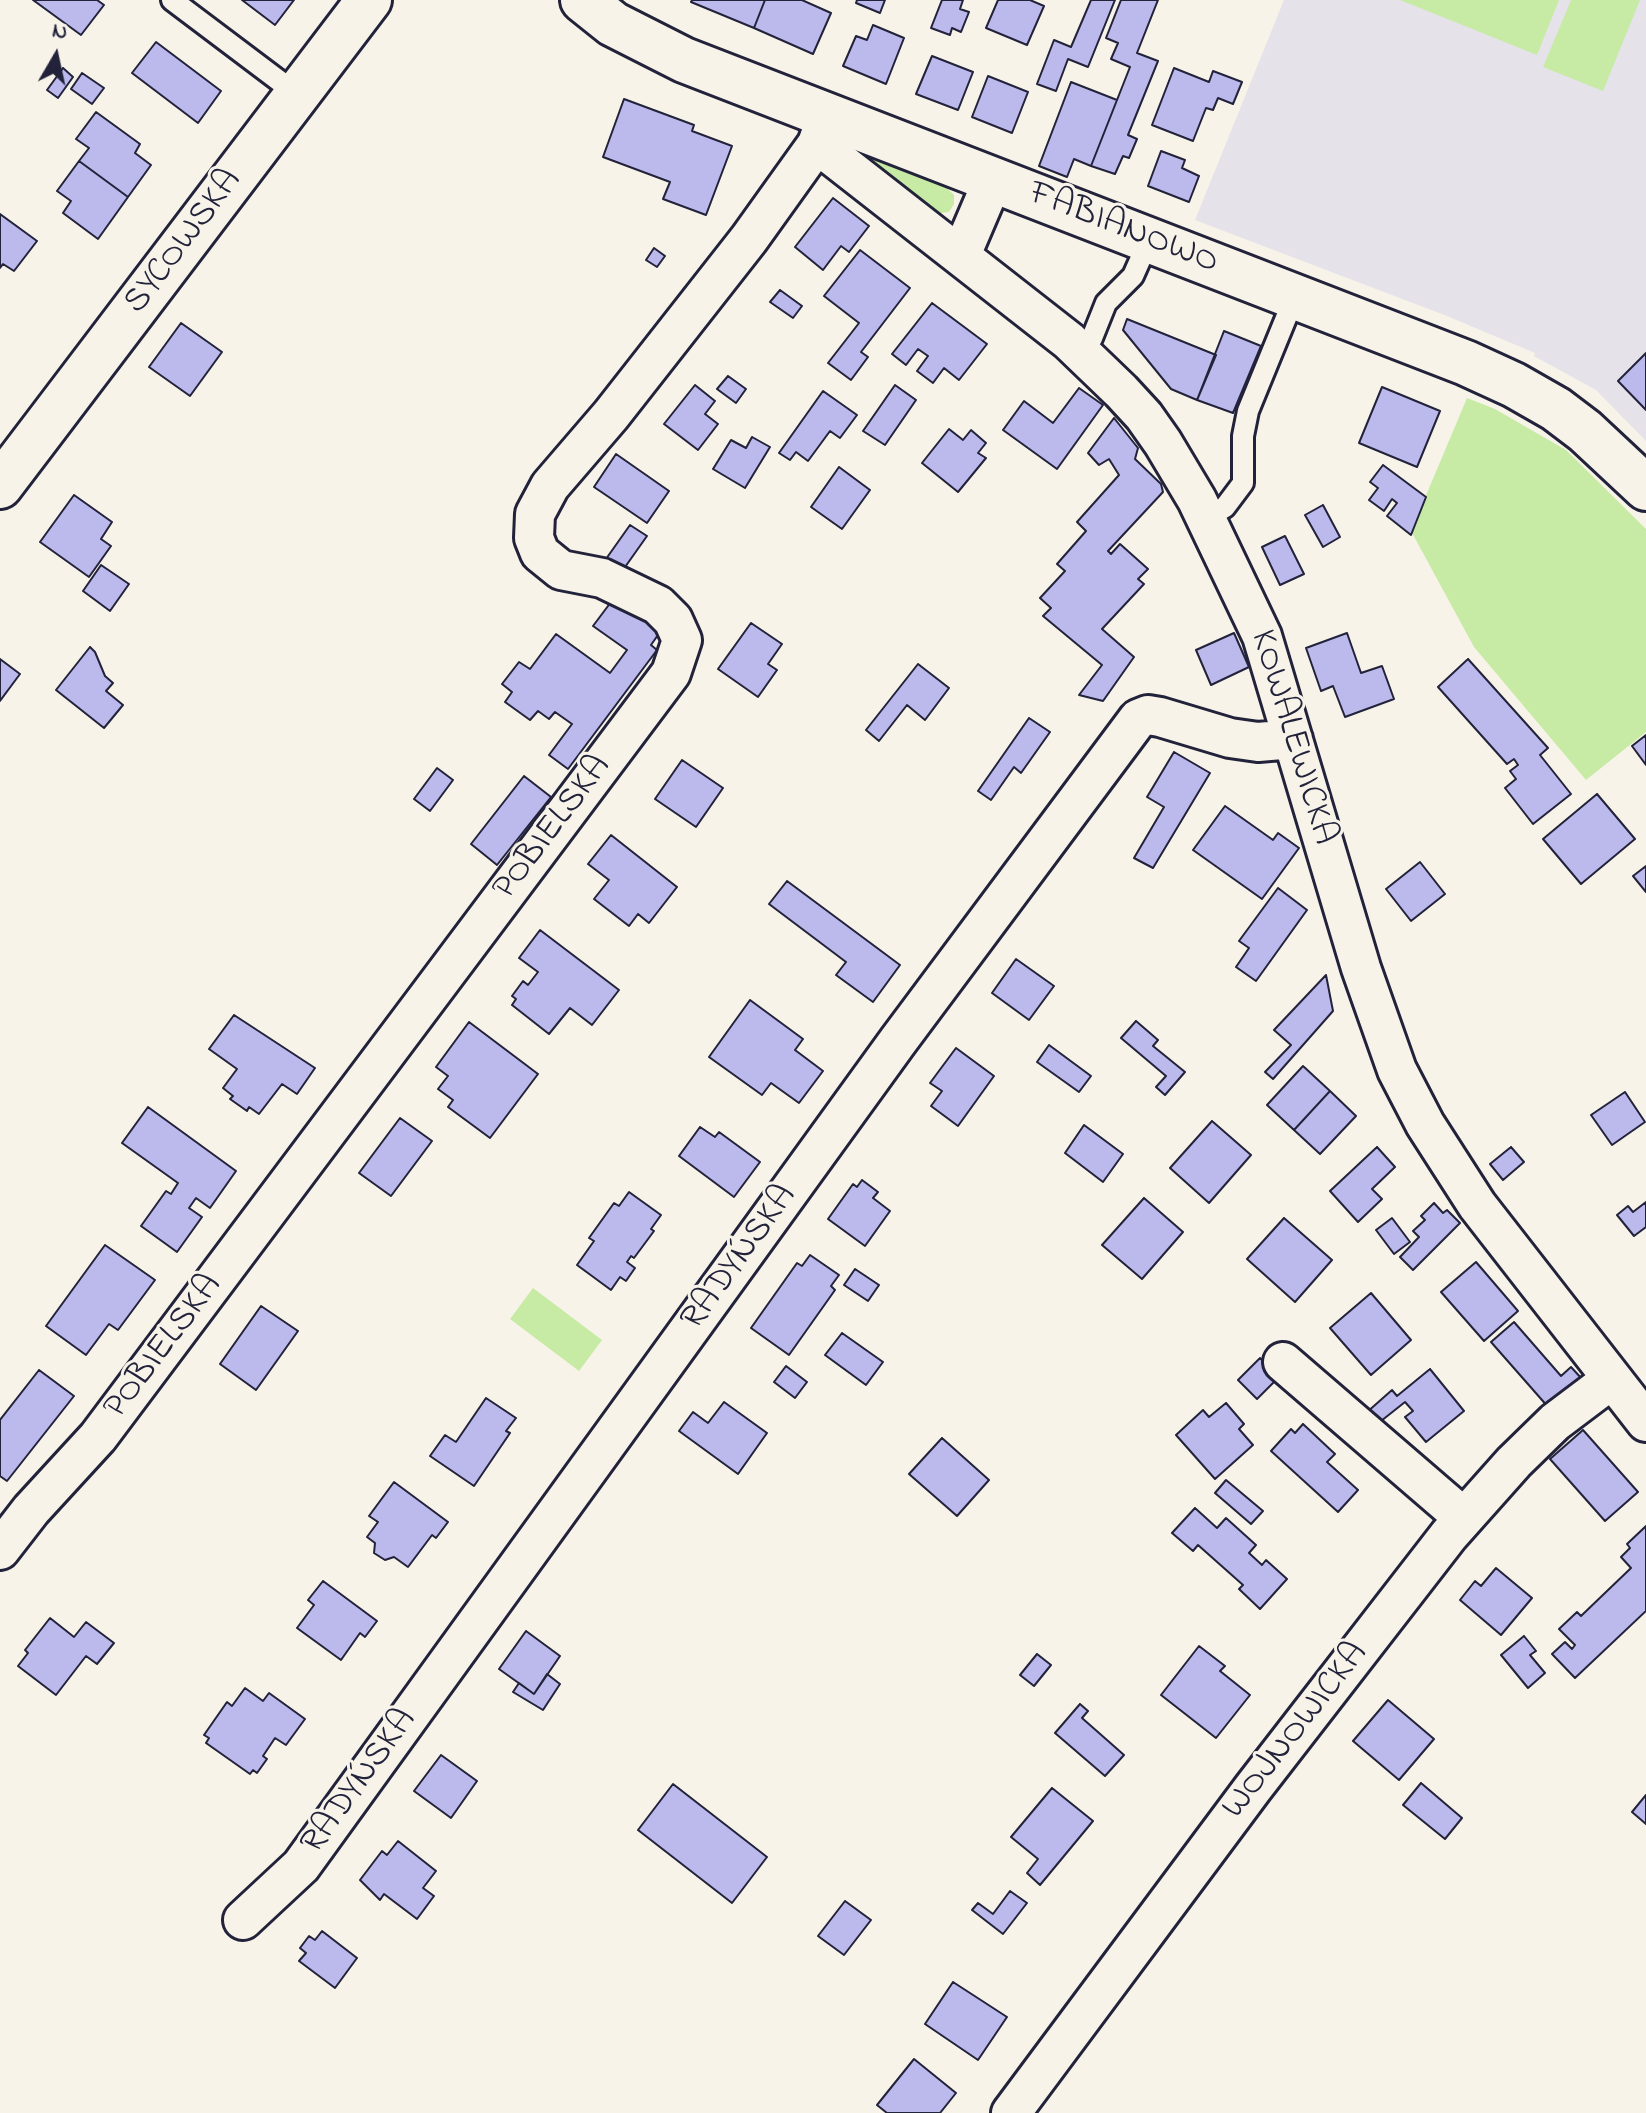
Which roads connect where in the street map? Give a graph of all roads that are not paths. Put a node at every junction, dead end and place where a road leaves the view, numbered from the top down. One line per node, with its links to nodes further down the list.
1 (172, 0): 4 (lane)
2 (369, 0): 4 (street, SYCOWSKA)
3 (583, 0): 5 (street, FABIANOWO)
4 (298, 95): 11 (street, SYCOWSKA)
5 (822, 130): 6 (street, FABIANOWO); 8 (street, KOWALEWICKA); 19 (street, POBIELSKA)
6 (993, 180): 7 (street, FABIANOWO); 8 (street)
7 (1149, 240): 9 (street, FABIANOWO); 10 (lane)
8 (961, 255): 10 (street, KOWALEWICKA)
9 (1295, 296): 12 (street, FABIANOWO); 13 (lane)
10 (1081, 351): 13 (street, KOWALEWICKA)
11 (0, 486)
12 (1646, 488)
13 (1206, 518): 14 (street, KOWALEWICKA)
14 (1293, 739): 16 (street, KOWALEWICKA); 20 (street, RADYŃSKA)
15 (1283, 1362): 18 (street)
16 (1612, 1379): 17 (street, KOWALEWICKA); 18 (street, WOJNOWICKA)
17 (1646, 1422)
18 (1464, 1518): 21 (street, WOJNOWICKA)
19 (0, 1550)
20 (243, 1920)
21 (1011, 2113)

